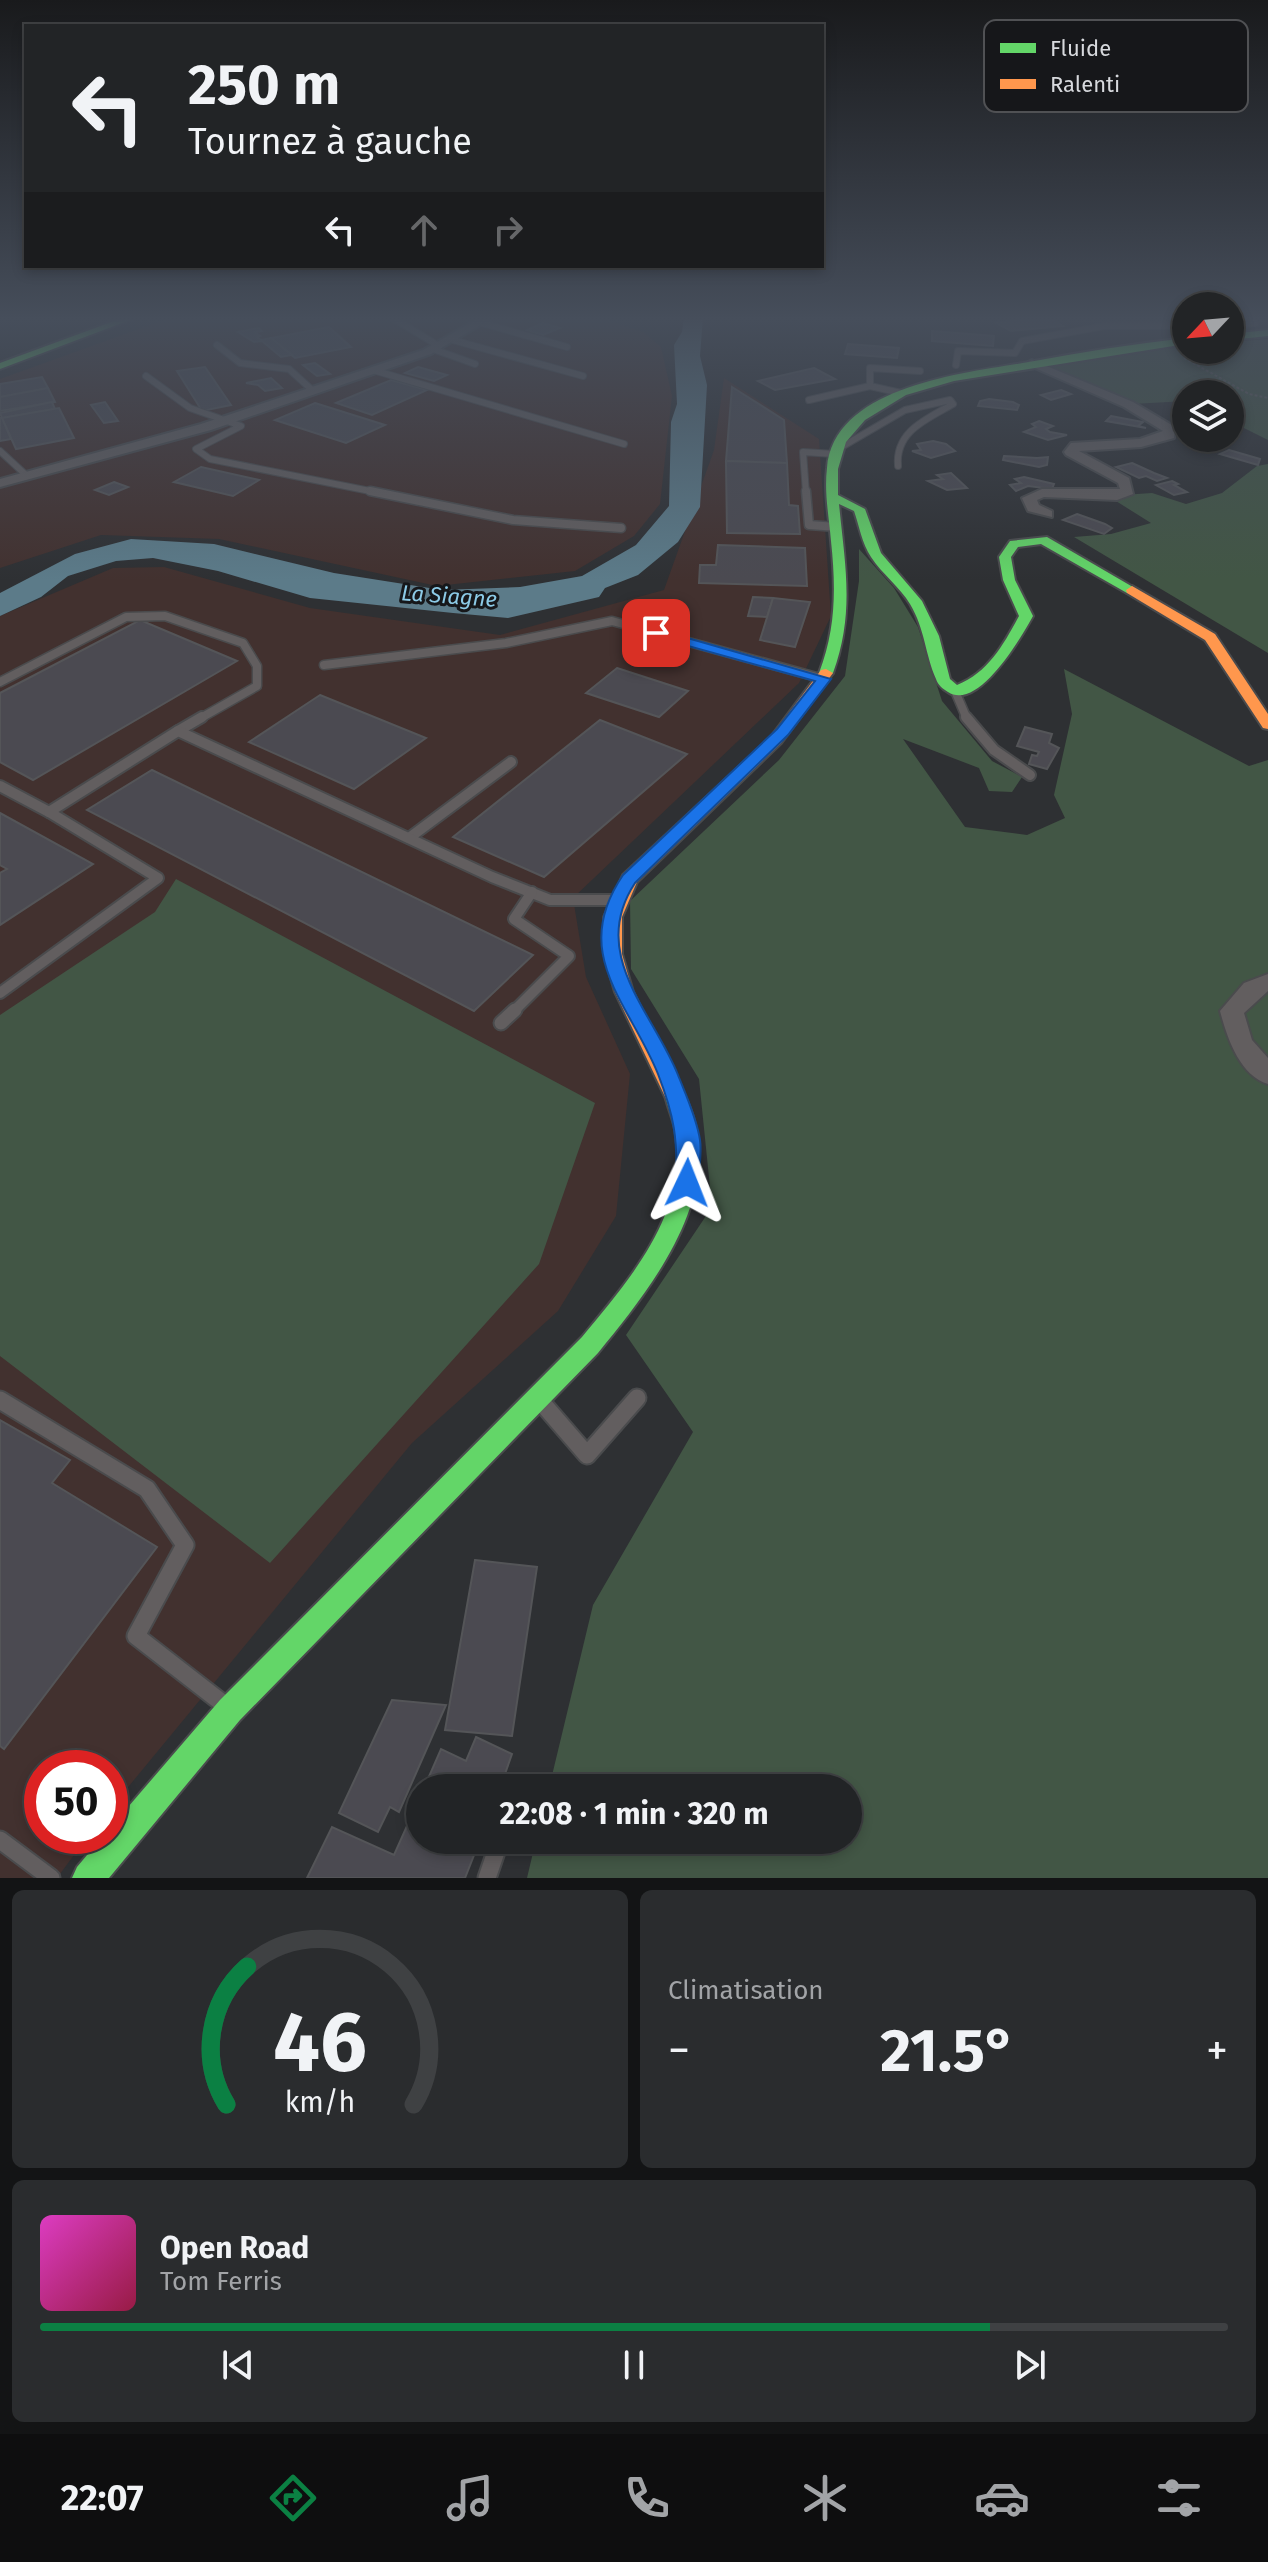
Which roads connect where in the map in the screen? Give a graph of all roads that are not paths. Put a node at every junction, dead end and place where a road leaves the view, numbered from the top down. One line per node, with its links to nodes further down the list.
1 (182, 405): 8 (lane)
2 (270, 405): 8 (street)
3 (490, 405): 9 (lane)
4 (885, 405): 11 (main road)
5 (924, 405): 11 (lane)
6 (952, 405): 12 (lane)
7 (1128, 405): 16 (street)
8 (224, 421): 13 (street); 18 (lane)
9 (624, 444)
10 (0, 451): 13 (lane)
11 (836, 451): 15 (main road); 17 (lane)
12 (898, 466)
13 (27, 476): 14 (street)
14 (0, 483)
15 (836, 498): 17 (main road); 22 (main road)
16 (1047, 514)
17 (837, 527): 20 (main road)
18 (621, 528)
19 (324, 665): 20 (lane)
20 (824, 679): 31 (main road)
21 (0, 682): 24 (lane)
22 (955, 691): 23 (main road); 26 (lane)
23 (1268, 725)
24 (178, 731): 28 (lane); 29 (lane)
25 (511, 762): 29 (lane)
26 (1030, 775)
27 (0, 786): 28 (lane)
28 (49, 812): 33 (lane)
29 (409, 838): 30 (lane)
30 (532, 892): 31 (lane); 34 (lane)
31 (615, 900): 36 (main road)
32 (1268, 982): 35 (street)
33 (0, 993)
34 (501, 1023)
35 (1268, 1075)
36 (538, 1397): 37 (lane); 39 (main road)
37 (637, 1398)
38 (0, 1400): 39 (lane)
39 (230, 1710): 43 (main road)
40 (0, 1840): 42 (lane)
41 (495, 1854): 44 (lane)
42 (51, 1878)
43 (88, 1878)
44 (487, 1878)

